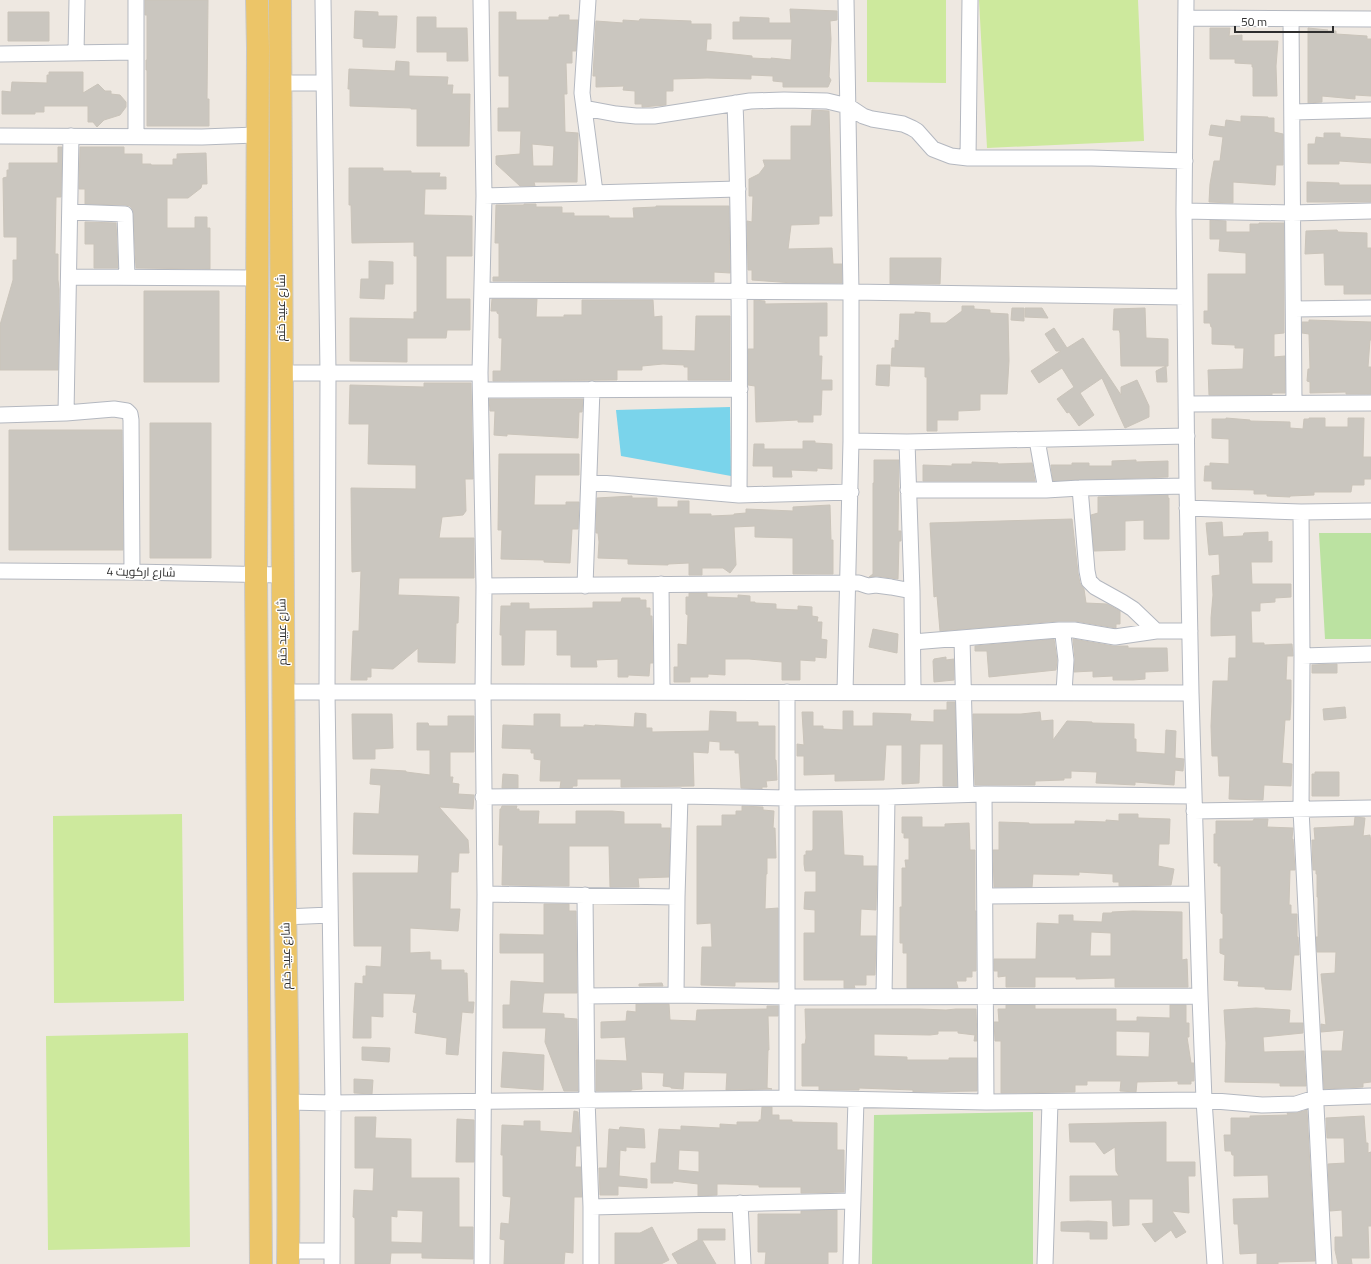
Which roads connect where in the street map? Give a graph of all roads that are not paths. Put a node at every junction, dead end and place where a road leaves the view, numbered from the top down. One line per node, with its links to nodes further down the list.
1 (76, 0): 15 (street)
2 (136, 0): 14 (street)
3 (257, 0): 24 (main road, شارع عبيد ختم)
4 (280, 0): 17 (main road, شارع عبيد ختم)
5 (323, 0): 18 (street)
6 (481, 0): 32 (street)
7 (588, 0): 21 (street)
8 (846, 0): 20 (street)
9 (970, 0): 28 (street)
10 (1186, 0): 11 (street)
11 (1186, 18): 12 (street); 29 (street)
12 (1291, 19): 13 (street); 23 (street)
13 (1371, 19)
14 (136, 52): 15 (street); 27 (street)
15 (76, 53): 16 (street)
16 (0, 54)
17 (280, 83): 18 (street); 46 (main road, شارع عبيد ختم)
18 (324, 83): 47 (street)
19 (735, 103): 20 (street); 21 (street); 30 (street)
20 (848, 106): 28 (street); 42 (street)
21 (584, 108): 31 (street)
22 (1371, 110): 23 (street)
23 (1293, 112): 36 (street)
24 (258, 135): 27 (street); 39 (main road, شارع عبيد ختم)
25 (0, 136): 26 (street)
26 (71, 136): 27 (street); 35 (street)
27 (136, 137)
28 (968, 158): 29 (street)
29 (1185, 161): 33 (street)
30 (738, 189): 31 (street); 41 (street)
31 (594, 192): 32 (street)
32 (484, 196): 40 (street)
33 (1184, 211): 36 (street); 43 (street)
34 (1371, 211): 36 (street)
35 (70, 212): 37 (street); 38 (street)
36 (1292, 212): 45 (street)
37 (69, 277): 38 (street); 55 (street)
38 (127, 277): 39 (street)
39 (256, 278): 73 (main road, شارع عبيد ختم)
40 (482, 290): 41 (street); 48 (street)
41 (739, 291): 42 (street); 49 (street)
42 (851, 292): 43 (street); 59 (street)
43 (1185, 297): 54 (street)
44 (1371, 308): 45 (street)
45 (1294, 309): 52 (street)
46 (281, 373): 47 (street); 74 (main road, شارع عبيد ختم)
47 (328, 373): 48 (street); 95 (street)
48 (480, 373): 51 (street)
49 (740, 388): 50 (street); 67 (street)
50 (592, 389): 51 (street); 61 (street)
51 (481, 390): 77 (street)
52 (1294, 403): 53 (street); 54 (street)
53 (1371, 403)
54 (1187, 404): 57 (street)
55 (66, 413): 56 (street); 72 (street)
56 (0, 415)
57 (1187, 436): 58 (street); 62 (street)
58 (1037, 440): 60 (street); 65 (street)
59 (851, 441): 60 (street); 66 (street)
60 (907, 442): 64 (street)
61 (589, 482): 67 (street); 78 (street)
62 (1187, 486): 63 (street); 68 (street)
63 (1080, 488): 65 (street); 81 (street)
64 (908, 490): 65 (street); 79 (street)
65 (1046, 490)
66 (850, 492): 67 (street); 75 (street)
67 (739, 495)
68 (1187, 508): 70 (street); 82 (street)
69 (1371, 511): 70 (street)
70 (1300, 512): 86 (street)
71 (0, 571): 72 (street, شارع اركويت 4)
72 (132, 572): 73 (street, شارع اركويت 4)
73 (256, 575): 74 (street, شارع اركويت 4); 136 (main road, شارع عبيد ختم)
74 (282, 575): 87 (main road, شارع عبيد ختم)
75 (847, 583): 76 (street); 79 (street); 91 (street)
76 (661, 584): 78 (street); 89 (street)
77 (484, 586): 78 (street); 88 (street)
78 (585, 586)
79 (912, 591): 84 (street)
80 (1059, 630): 81 (street); 83 (street); 94 (street)
81 (1156, 631): 82 (street)
82 (1190, 631): 96 (street)
83 (962, 639): 84 (street); 93 (street)
84 (912, 642): 92 (street)
85 (1371, 654): 86 (street)
86 (1302, 656): 105 (street)
87 (283, 692): 95 (street); 113 (main road, شارع عبيد ختم)
88 (483, 692): 89 (street); 95 (street); 101 (street)
89 (662, 692): 90 (street)
90 (786, 692): 91 (street); 103 (street)
91 (845, 692): 92 (street)
92 (913, 692): 93 (street)
93 (963, 692): 94 (street); 97 (street)
94 (1064, 692): 96 (street)
95 (327, 693): 112 (street)
96 (1190, 693): 100 (street)
97 (966, 794): 98 (street); 102 (street)
98 (984, 794): 100 (street); 110 (street)
99 (680, 796): 101 (street); 103 (street); 111 (street)
100 (1194, 796): 106 (street)
101 (484, 797): 107 (street)
102 (887, 797): 103 (street); 116 (street)
103 (786, 798): 118 (street)
104 (1371, 808): 105 (street)
105 (1301, 810): 106 (street); 122 (street)
106 (1194, 811): 108 (street)
107 (485, 894): 109 (street); 126 (street)
108 (1197, 894): 110 (street); 117 (street)
109 (585, 895): 111 (street); 115 (street)
110 (985, 896): 119 (street)
111 (677, 897): 114 (street)
112 (330, 915): 113 (street); 130 (street)
113 (285, 917): 127 (main road, شارع عبيد ختم)
114 (676, 995): 115 (street); 118 (street)
115 (586, 996): 123 (street)
116 (884, 996): 118 (street); 119 (street)
117 (1200, 996): 119 (street); 125 (street)
118 (787, 997): 121 (street)
119 (986, 997): 128 (street)
120 (1371, 1096): 122 (street)
121 (787, 1098): 123 (street); 124 (street)
122 (1315, 1098): 125 (street); 143 (street)
123 (587, 1099): 126 (street); 133 (street)
124 (856, 1100): 128 (street); 131 (street)
125 (1204, 1100): 129 (street); 142 (street)
126 (483, 1101): 130 (street); 137 (street)
127 (288, 1102): 130 (street); 134 (main road, شارع عبيد ختم)
128 (986, 1102): 129 (street)
129 (1050, 1102): 141 (street)
130 (333, 1103): 135 (street)
131 (853, 1201): 132 (street); 140 (street)
132 (740, 1203): 133 (street); 139 (street)
133 (591, 1207): 138 (street)
134 (288, 1257): 135 (street)
135 (332, 1258)
136 (261, 1264)
137 (482, 1264)
138 (591, 1264)
139 (743, 1264)
140 (851, 1264)
141 (1046, 1264)
142 (1215, 1264)
143 (1324, 1264)

